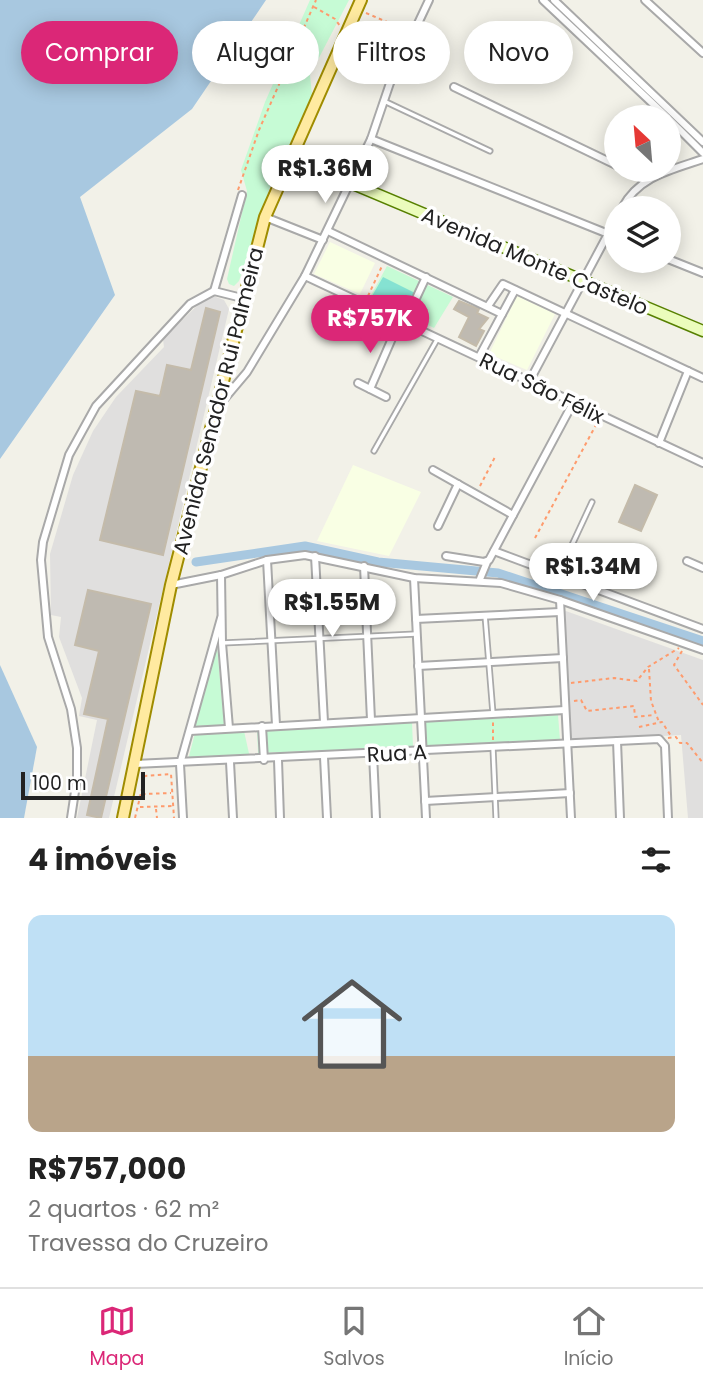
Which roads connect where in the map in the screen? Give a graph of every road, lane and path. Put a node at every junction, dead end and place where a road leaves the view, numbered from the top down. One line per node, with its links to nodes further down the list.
1 (316, 0): 7 (path)
2 (429, 0): 12 (street)
3 (543, 0): 8 (street)
4 (554, 0): 8 (street); 21 (street)
5 (645, 0): 13 (street)
6 (359, 4): 10 (main road, Avenida Senador Rui Palmeira); 11 (path)
7 (313, 6): 9 (path); 32 (path)
8 (549, 7): 18 (street)
9 (335, 21)
10 (351, 21)
11 (390, 21)
12 (419, 21)
13 (703, 53)
14 (333, 62): 24 (main road, Avenida Senador Rui Palmeira)
15 (391, 84): 17 (street)
16 (454, 87): 25 (street)
17 (384, 101): 20 (street); 22 (lane)
18 (654, 105)
19 (681, 131): 23 (street)
20 (371, 139): 29 (street); 35 (street)
21 (703, 142)
22 (489, 151)
23 (703, 153)
24 (291, 158): 29 (street, Avenida Monte Castelo); 33 (main road, Avenida Senador Rui Palmeira)
25 (604, 159)
26 (703, 159): 27 (street)
27 (681, 167)
28 (644, 182): 31 (street)
29 (350, 183): 34 (street); 43 (street, Avenida Monte Castelo)
30 (242, 195): 45 (street)
31 (628, 196)
32 (234, 200)
33 (265, 217): 36 (street); 46 (main road, Avenida Senador Rui Palmeira)
34 (328, 231): 36 (street); 38 (street)
35 (604, 232)
36 (323, 240): 41 (street)
37 (604, 242): 43 (street)
38 (386, 258): 42 (street); 47 (path)
39 (681, 264): 40 (street)
40 (703, 273)
41 (305, 276): 47 (street, Rua São Félix); 62 (street)
42 (426, 277): 48 (street); 51 (street)
43 (583, 281): 50 (street); 52 (street, Avenida Monte Castelo)
44 (515, 290): 48 (street); 49 (street); 50 (street)
45 (214, 291): 46 (street); 141 (street)
46 (242, 298): 62 (main road, Avenida Senador Rui Palmeira)
47 (364, 303): 51 (street, Rua São Félix)
48 (488, 306): 49 (street)
49 (502, 314): 54 (street)
50 (566, 314): 55 (street); 57 (street)
51 (402, 321): 53 (street, Rua São Félix); 59 (street)
52 (703, 331)
53 (438, 338): 54 (street, Rua São Félix); 65 (lane)
54 (478, 357): 57 (street, Rua São Félix)
55 (688, 371): 56 (street); 64 (street)
56 (703, 378)
57 (530, 382): 61 (street, Rua São Félix)
58 (358, 383): 59 (street)
59 (370, 389): 60 (street)
60 (386, 397)
61 (573, 403): 64 (street, Rua São Félix); 72 (street)
62 (216, 409): 86 (main road, Avenida Senador Rui Palmeira)
63 (598, 422): 74 (path, Rua São Félix)
64 (659, 443): 67 (street, Rua São Félix)
65 (374, 451)
66 (495, 457): 70 (path)
67 (703, 463)
68 (433, 470): 69 (street)
69 (458, 484): 70 (street); 73 (street)
70 (476, 493): 72 (street)
71 (592, 502): 84 (lane)
72 (513, 515): 75 (street)
73 (438, 526)
74 (536, 538)
75 (494, 551): 82 (street); 84 (street)
76 (315, 556): 78 (street); 80 (street); 95 (street)
77 (446, 556): 82 (street)
78 (267, 560): 83 (street); 96 (street)
79 (687, 561): 81 (street)
80 (364, 566): 85 (street); 94 (street)
81 (703, 568)
82 (484, 569): 85 (street); 87 (street)
83 (221, 575): 86 (street); 90 (street)
84 (557, 576): 92 (street)
85 (414, 578): 91 (street)
86 (171, 585): 132 (main road, Avenida Senador Rui Palmeira)
87 (560, 600): 88 (street); 98 (street)
88 (560, 612): 89 (street); 100 (street)
89 (485, 615): 91 (street); 101 (lane)
90 (221, 618): 97 (street); 118 (street)
91 (416, 619): 93 (street)
92 (703, 629)
93 (416, 634): 94 (lane); 102 (street)
94 (367, 636): 95 (lane); 111 (street)
95 (319, 638): 96 (lane); 113 (street)
96 (271, 640): 97 (lane); 114 (street)
97 (222, 643): 117 (street)
98 (685, 644): 99 (street); 103 (path); 106 (path)
99 (703, 650)
100 (563, 658): 101 (street); 104 (street)
101 (488, 663): 102 (street); 108 (lane)
102 (418, 666): 110 (street)
103 (649, 667): 104 (path); 109 (path)
104 (564, 684): 105 (street)
105 (565, 701): 107 (street); 109 (path)
106 (703, 705)
107 (565, 710): 108 (street); 122 (street)
108 (493, 714): 110 (street); 123 (path)
109 (654, 715): 112 (path)
110 (420, 718): 111 (street); 124 (street)
111 (371, 720): 113 (street)
112 (659, 722): 116 (path); 119 (path)
113 (324, 723): 114 (street)
114 (276, 725): 115 (street)
115 (262, 726): 117 (street); 127 (street)
116 (639, 727)
117 (229, 728): 118 (street)
118 (190, 731): 131 (street)
119 (672, 737): 120 (path); 130 (path)
120 (659, 739): 121 (street, Rua A); 155 (street)
121 (617, 741): 122 (street, Rua A); 154 (street)
122 (567, 743): 123 (street, Rua A); 134 (street)
123 (493, 748): 124 (street, Rua A); 136 (lane)
124 (422, 751): 125 (street, Rua A); 137 (street)
125 (373, 754): 126 (street, Rua A); 150 (street)
126 (324, 757): 128 (street, Rua A); 149 (street)
127 (264, 760): 128 (street, Rua A); 129 (street, Rua A)
128 (278, 760): 148 (street)
129 (230, 762): 131 (street, Rua A); 147 (street)
130 (703, 763)
131 (180, 764): 132 (street, Rua A); 146 (street)
132 (135, 765): 142 (main road, Avenida Senador Rui Palmeira)
133 (173, 793): 135 (path); 135 (path); 138 (path)
134 (570, 793): 136 (street); 153 (street)
135 (141, 794): 139 (path)
136 (495, 797): 137 (street); 152 (lane)
137 (425, 801): 151 (street)
138 (174, 806): 140 (path); 145 (path)
139 (138, 807): 140 (path); 143 (path)
140 (156, 807): 144 (path)
141 (71, 818)
142 (123, 818)
143 (135, 818)
144 (157, 818)
145 (174, 818)
146 (183, 818)
147 (233, 818)
148 (280, 818)
149 (327, 818)
150 (376, 818)
151 (426, 818)
152 (496, 818)
153 (571, 818)
154 (620, 818)
155 (667, 818)

